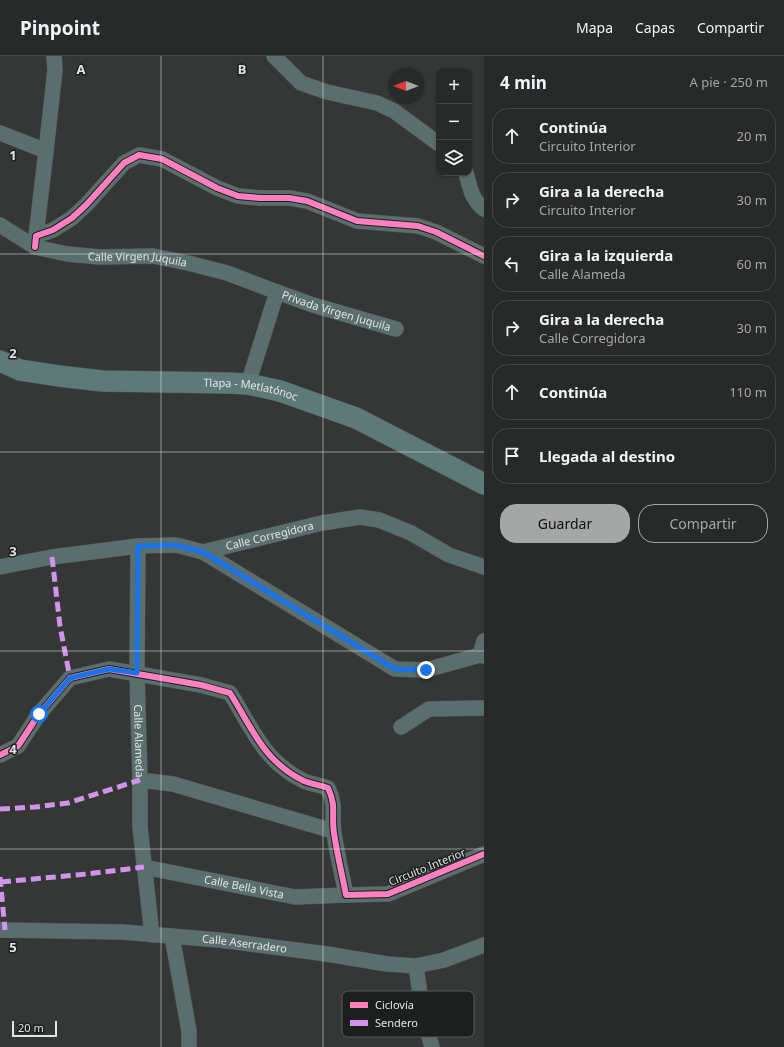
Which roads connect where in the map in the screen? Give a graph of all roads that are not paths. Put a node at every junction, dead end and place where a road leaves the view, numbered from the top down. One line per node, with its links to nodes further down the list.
1 (54, 56): 5 (street)
2 (274, 56): 4 (street)
3 (0, 133): 5 (street)
4 (436, 142)
5 (46, 151): 9 (street)
6 (467, 176): 7 (street)
7 (484, 209)
8 (0, 225): 9 (street, Calle Virgen Juquila)
9 (36, 242): 10 (street); 11 (street, Calle Virgen Juquila)
10 (484, 256)
11 (277, 292): 12 (street, Privada Virgen Juquila); 14 (street)
12 (396, 329)
13 (0, 362): 14 (main road, Tlapa - Metlatónoc)
14 (248, 384): 15 (main road, Tlapa - Metlatónoc)
15 (484, 484)
16 (138, 546): 17 (street, Calle Corregidora); 18 (street, Calle Corregidora); 21 (street, Calle Alameda)
17 (203, 552): 19 (street, Calle Corregidora); 20 (street)
18 (0, 567)
19 (484, 567)
20 (483, 651)
21 (137, 673): 24 (street); 25 (street, Calle Alameda); 26 (street)
22 (484, 708): 23 (street)
23 (401, 727)
24 (0, 755)
25 (140, 780): 26 (street); 28 (street, Calle Alameda)
26 (333, 831): 29 (street)
27 (484, 854): 29 (street, Circuito Interior)
28 (144, 867): 29 (street, Calle Bella Vista); 31 (street, Calle Alameda)
29 (346, 895)
30 (0, 930): 31 (street, Calle Aserradero)
31 (152, 935): 32 (street, Calle Aserradero)
32 (172, 936): 34 (street, Calle Aserradero); 37 (street)
33 (484, 946): 34 (street, Calle Aserradero)
34 (416, 966): 35 (street)
35 (420, 991)
36 (429, 1037): 38 (street)
37 (189, 1047)
38 (432, 1047)

